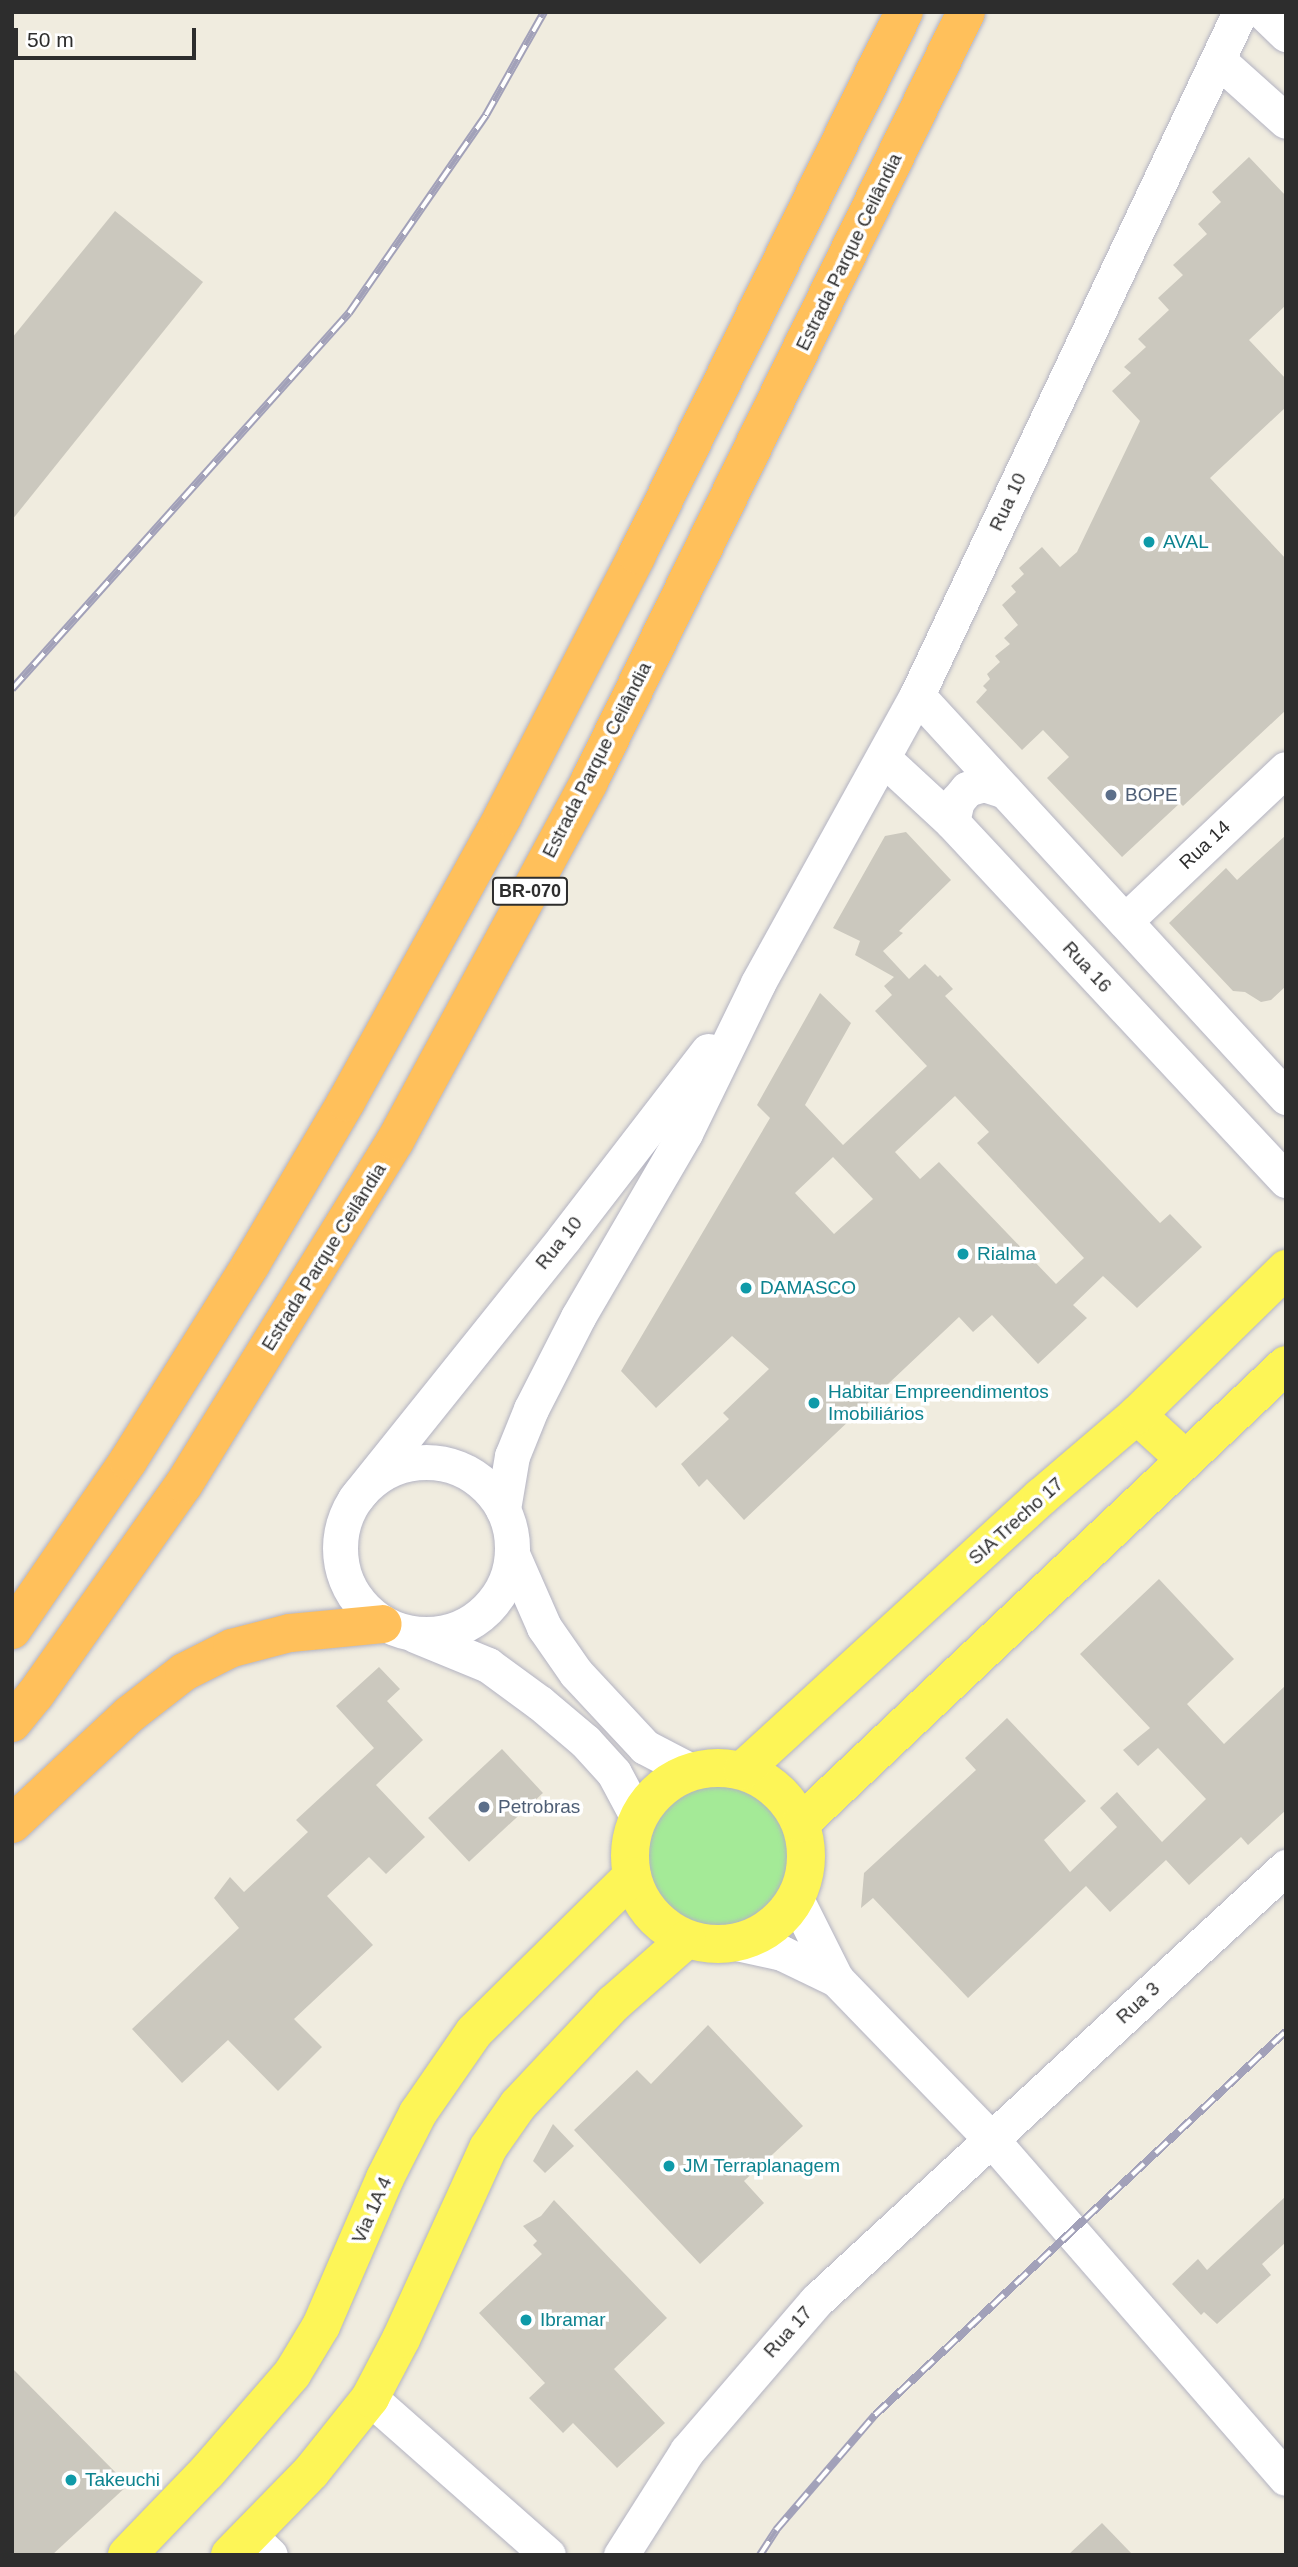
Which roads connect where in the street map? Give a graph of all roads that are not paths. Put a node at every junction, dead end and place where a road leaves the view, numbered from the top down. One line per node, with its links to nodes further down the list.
1 (904, 12): 25 (highway, BR-070)
2 (966, 12): 26 (highway, Estrada Parque Ceilândia / BR-070)
3 (1240, 12): 6 (street, Rua 10)
4 (1263, 12): 5 (street)
5 (1286, 34)
6 (1218, 60): 7 (street); 8 (street, Rua 10)
7 (1286, 121)
8 (917, 695): 9 (street, Rua 10); 11 (street)
9 (884, 759): 12 (street, Rua 16); 14 (street, Rua 10)
10 (1286, 769): 13 (street, Rua 14)
11 (1005, 791): 12 (street); 13 (street)
12 (952, 822): 16 (street, Rua 16)
13 (1125, 921): 15 (street)
14 (758, 983): 21 (street, Rua 10); 22 (street, Rua 10)
15 (1286, 1097)
16 (1284, 1177)
17 (1286, 1269): 19 (main road, SIA Trecho 17)
18 (1286, 1365): 20 (main road)
19 (1137, 1415): 20 (main road); 27 (main road, SIA Trecho 17)
20 (1185, 1459): 30 (main road)
21 (355, 1499): 22 (street); 24 (street)
22 (503, 1509): 23 (street)
23 (512, 1554): 24 (street); 28 (street)
24 (398, 1629): 29 (street); 31 (highway)
25 (12, 1630)
26 (12, 1723)
27 (743, 1770): 28 (main road); 30 (main road)
28 (691, 1771): 29 (main road)
29 (638, 1818): 33 (main road)
30 (801, 1823): 34 (main road)
31 (12, 1824)
32 (1286, 1867): 38 (street, Rua 3)
33 (632, 1876): 35 (main road); 42 (main road, Via 1A 4)
34 (796, 1899): 36 (main road); 37 (street)
35 (687, 1939): 36 (main road); 39 (main road)
36 (736, 1942): 37 (street)
37 (836, 1979): 38 (street)
38 (991, 2140): 40 (street); 44 (street, Rua 17)
39 (370, 2398): 41 (main road); 43 (street)
40 (1286, 2477)
41 (249, 2548)
42 (127, 2555)
43 (548, 2555)
44 (621, 2555)

